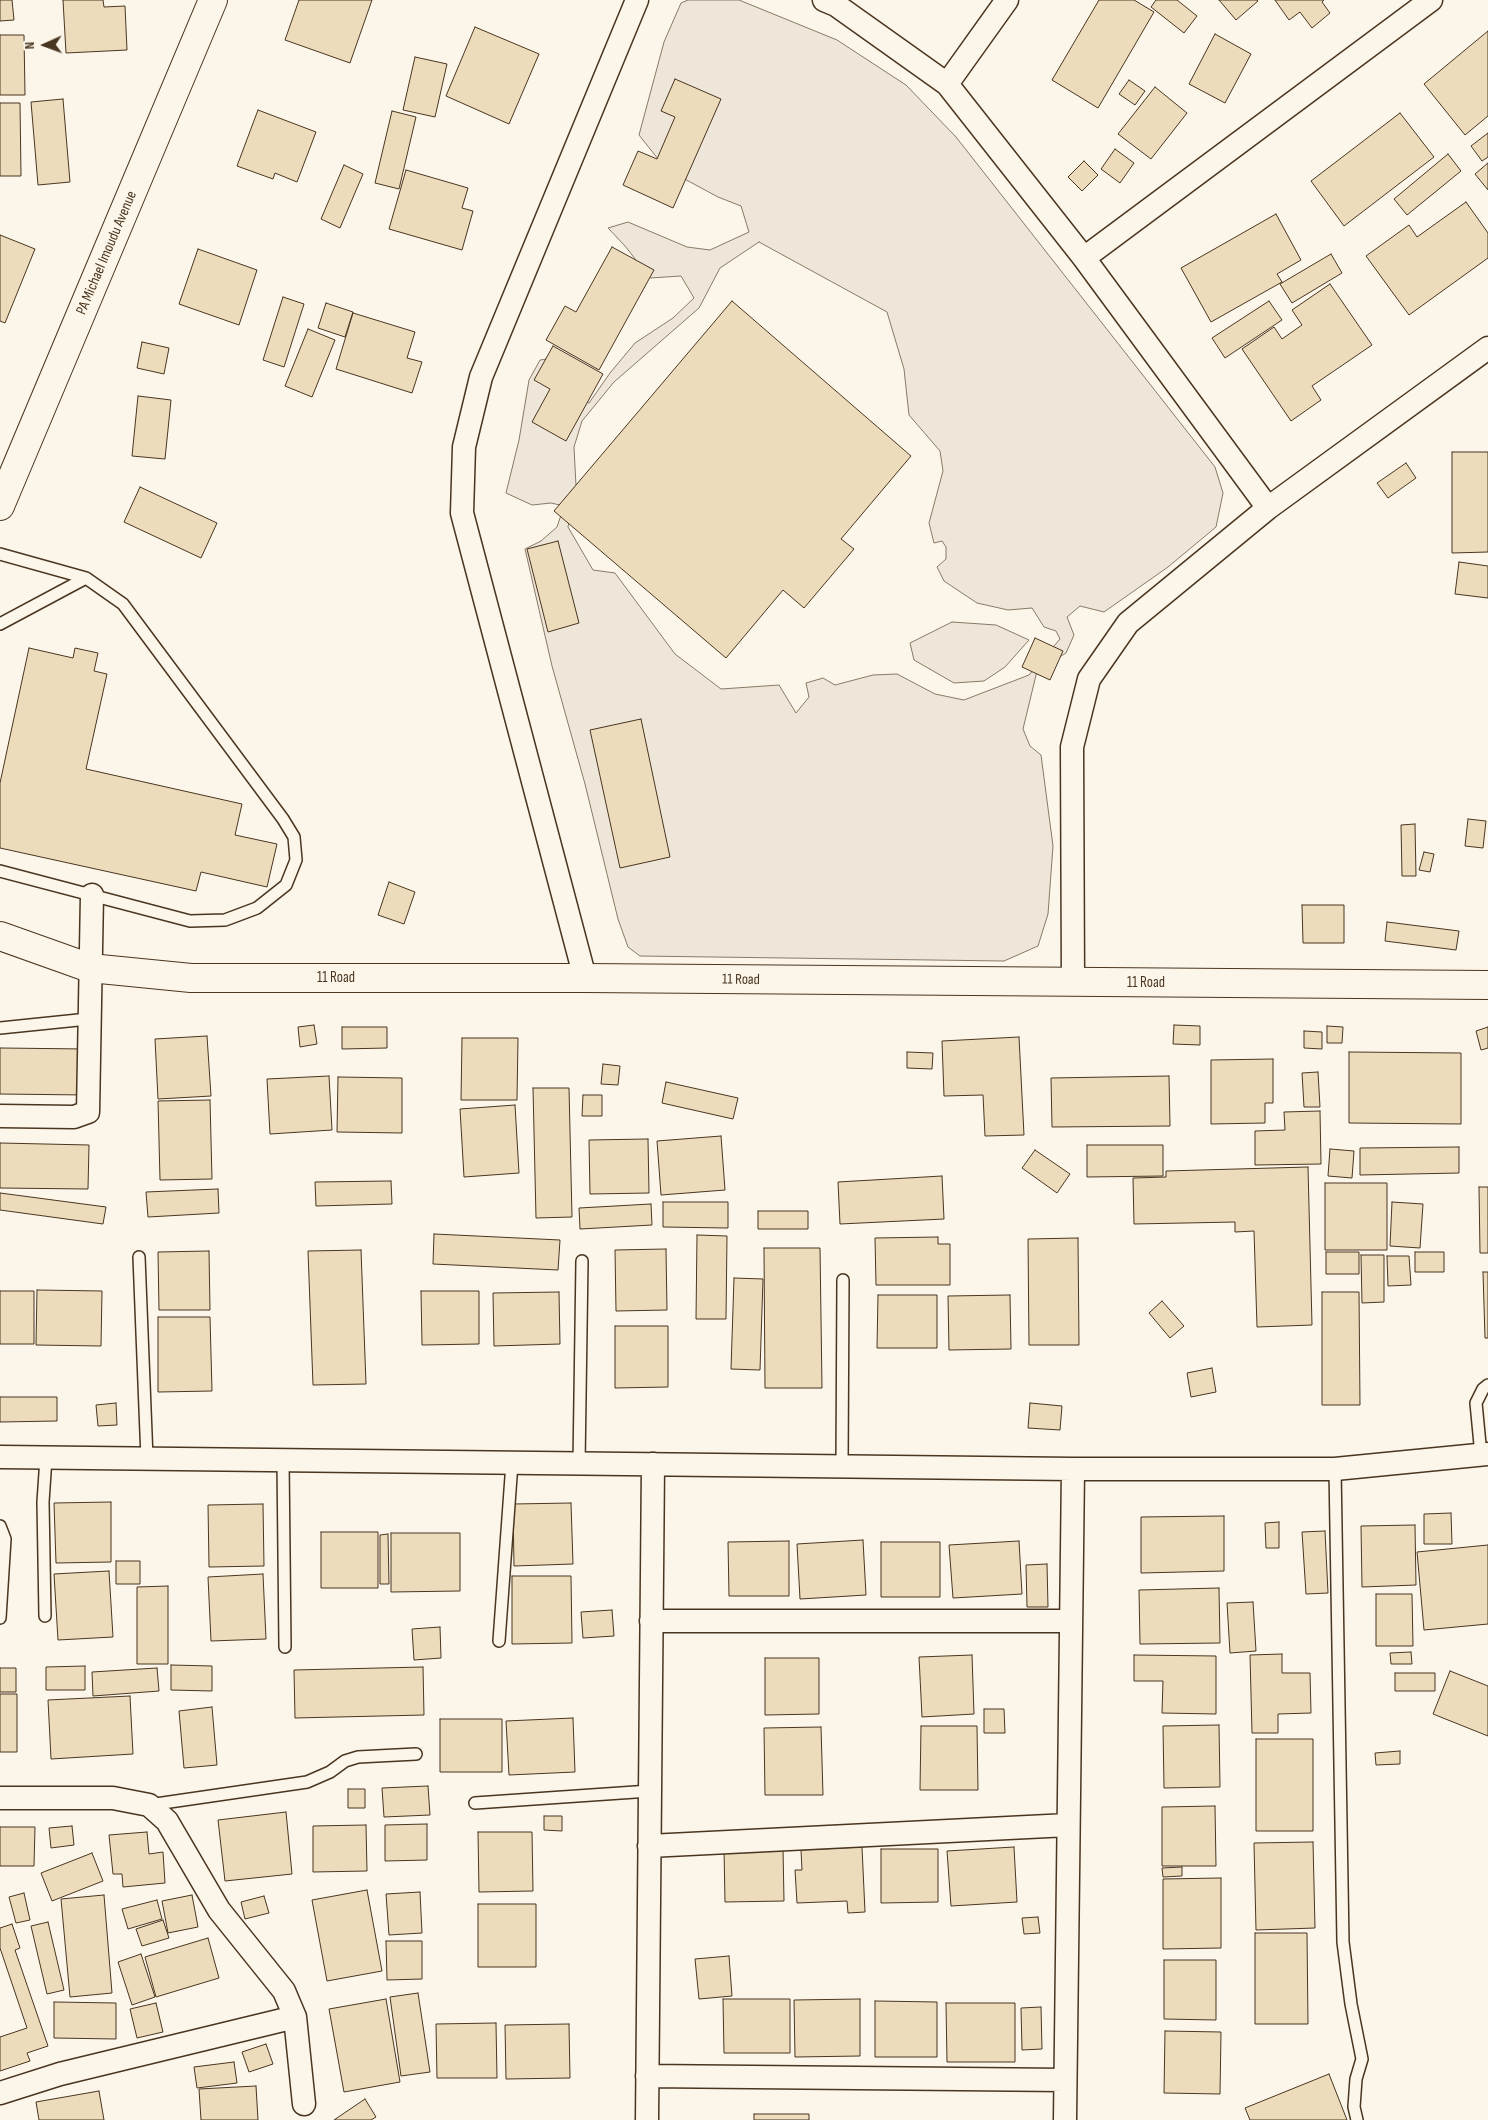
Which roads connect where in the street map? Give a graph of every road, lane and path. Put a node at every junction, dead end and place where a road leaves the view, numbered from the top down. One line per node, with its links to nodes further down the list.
1 (213, 0): 9 (street, PA Michael Imoudu Avenue)
2 (637, 0): 18 (street)
3 (824, 0): 6 (street)
4 (1007, 0): 6 (street)
5 (1431, 0): 7 (street)
6 (947, 84): 7 (street)
7 (1084, 258): 10 (street)
8 (1488, 348): 10 (street)
9 (0, 506)
10 (1268, 508): 19 (street)
11 (0, 554): 12 (lane)
12 (86, 578): 13 (lane); 15 (lane)
13 (0, 624)
14 (0, 871): 15 (lane)
15 (92, 895): 17 (street)
16 (0, 936): 17 (street, 11 Road)
17 (90, 968): 18 (street, 11 Road); 21 (street)
18 (585, 978): 19 (street, 11 Road)
19 (1073, 983): 20 (street, 11 Road)
20 (1488, 986)
21 (88, 1019): 22 (lane); 23 (street)
22 (0, 1028)
23 (0, 1116)
24 (139, 1257): 31 (lane)
25 (582, 1261): 34 (lane)
26 (842, 1280): 36 (lane)
27 (1488, 1385): 28 (lane)
28 (1484, 1455): 38 (street)
29 (0, 1457): 30 (street)
30 (46, 1458): 31 (street); 40 (lane)
31 (147, 1458): 32 (street)
32 (283, 1460): 33 (street); 45 (lane)
33 (512, 1463): 34 (street); 44 (lane)
34 (579, 1464): 35 (street)
35 (653, 1464): 36 (street); 42 (street)
36 (842, 1466): 37 (street)
37 (1073, 1469): 38 (street); 43 (street)
38 (1335, 1469): 60 (lane)
39 (0, 1526): 41 (lane)
40 (45, 1616)
41 (0, 1618)
42 (651, 1620): 43 (street); 47 (street)
43 (1071, 1621): 51 (street)
44 (499, 1641)
45 (284, 1647)
46 (416, 1754): 50 (lane)
47 (650, 1791): 49 (lane); 52 (street)
48 (0, 1798): 50 (street)
49 (475, 1803)
50 (149, 1805): 53 (street)
51 (1068, 1825): 52 (street); 55 (street)
52 (650, 1846): 54 (street)
53 (295, 2017): 56 (street); 57 (street)
54 (647, 2076): 55 (street); 58 (street)
55 (1065, 2080): 59 (street)
56 (0, 2093)
57 (304, 2104)
58 (647, 2120)
59 (1065, 2120)
60 (1357, 2120)

